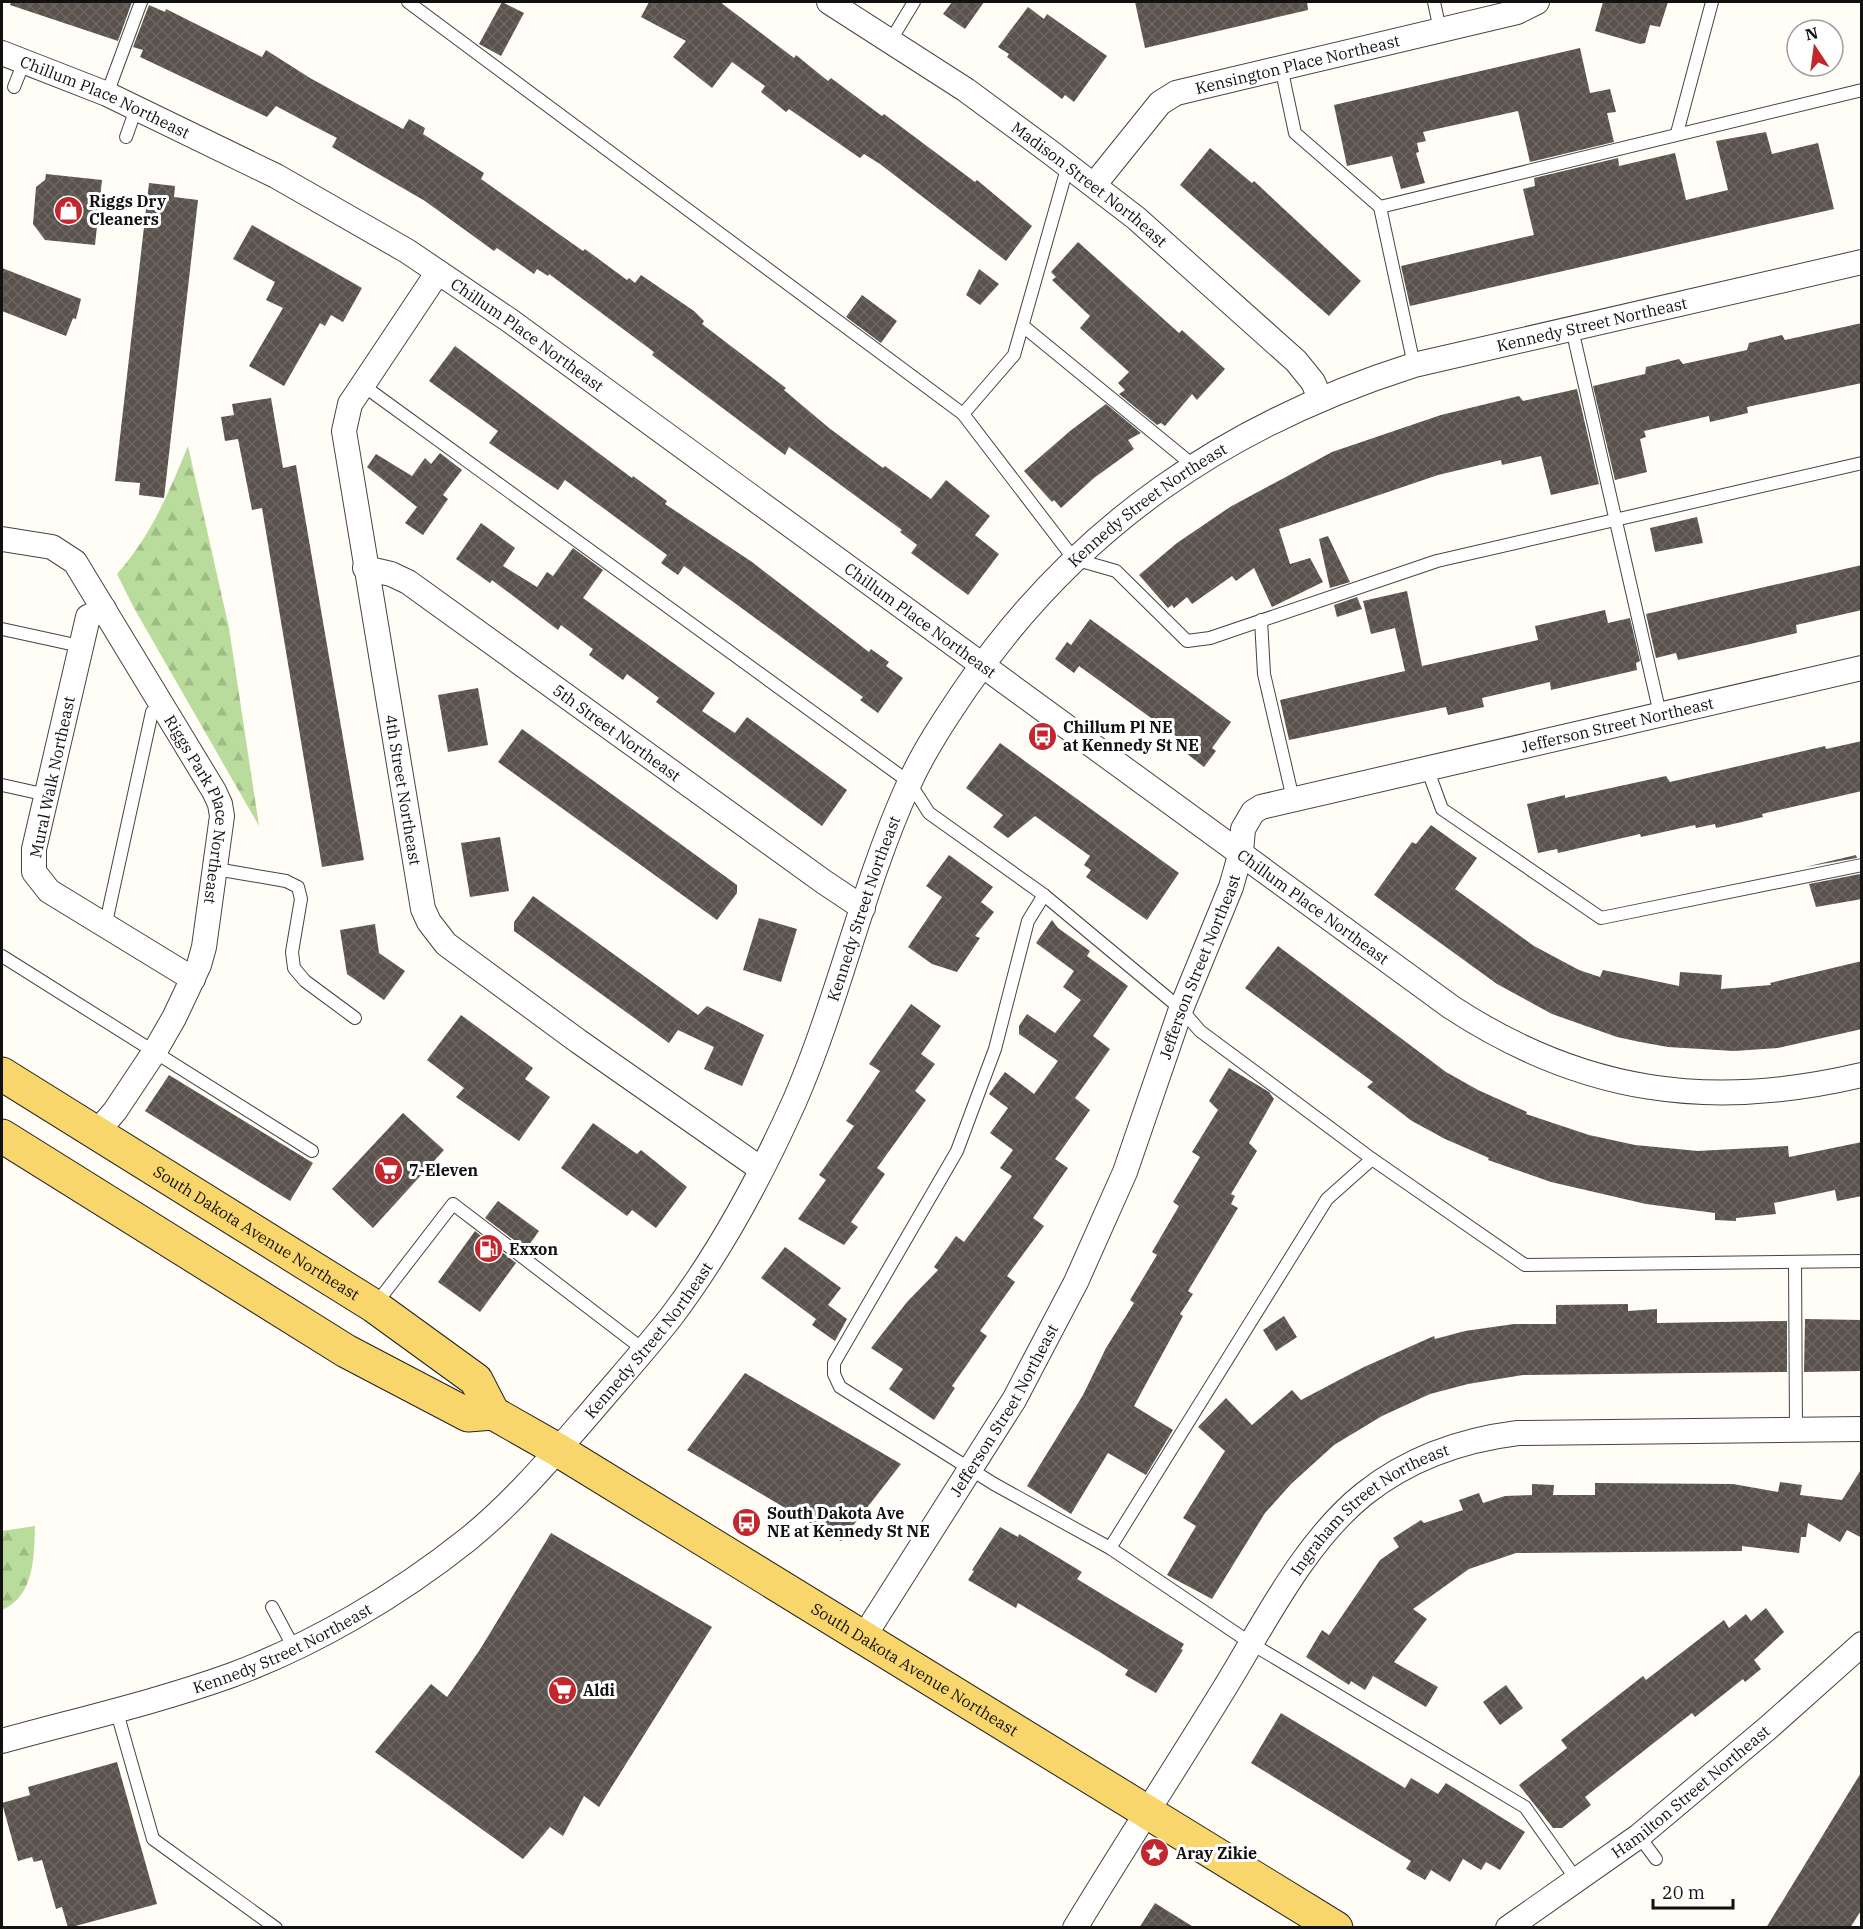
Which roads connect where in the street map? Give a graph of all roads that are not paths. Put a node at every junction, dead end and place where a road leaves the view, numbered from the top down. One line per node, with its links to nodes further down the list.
1 (141, 2): 15 (lane)
2 (408, 2): 29 (lane)
3 (829, 2): 9 (street, Madison Street Northeast)
4 (914, 2): 9 (lane)
5 (1434, 2): 8 (lane)
6 (1537, 2): 8 (street, Kensington Place Northeast)
7 (1712, 2): 17 (lane)
8 (1440, 30): 12 (street, Kensington Place Northeast)
9 (891, 40): 19 (street, Madison Street Northeast)
10 (2, 53): 11 (street, Chillum Place Northeast)
11 (24, 62): 13 (lane); 15 (street, Chillum Place Northeast)
12 (1281, 67): 20 (street, Kensington Place Northeast); 21 (lane)
13 (14, 87)
14 (1862, 90): 17 (lane)
15 (107, 94): 16 (street, Chillum Place Northeast)
16 (136, 109): 18 (lane); 23 (street, Chillum Place Northeast)
17 (1677, 133): 21 (lane)
18 (126, 136)
19 (1068, 165): 20 (street, Madison Street Northeast); 24 (lane)
20 (1094, 185): 28 (street, Madison Street Northeast)
21 (1380, 207): 26 (lane)
22 (1862, 262): 25 (street, Kennedy Street Northeast)
23 (438, 272): 27 (street, 4th Street Northeast); 40 (street, Chillum Place Northeast)
24 (1023, 326): 29 (lane); 31 (lane)
25 (1572, 329): 26 (street, Kennedy Street Northeast); 32 (lane)
26 (1414, 365): 28 (street, Kennedy Street Northeast)
27 (361, 384): 35 (street, 4th Street Northeast); 45 (lane)
28 (1320, 398): 31 (street, Kennedy Street Northeast)
29 (963, 414): 34 (lane)
30 (1862, 463): 32 (lane)
31 (1194, 466): 34 (street, Kennedy Street Northeast)
32 (1616, 520): 37 (lane); 43 (lane)
33 (2, 538): 36 (street, Riggs Park Place Northeast)
34 (1074, 560): 37 (lane); 40 (street, Kennedy Street Northeast)
35 (365, 568): 53 (street, 5th Street Northeast); 66 (street, 4th Street Northeast)
36 (104, 609): 39 (street, Mural Walk Northeast); 42 (street, Riggs Park Place Northeast)
37 (1261, 620): 48 (lane)
38 (2, 629): 39 (lane)
39 (80, 646): 47 (street, Mural Walk Northeast)
40 (983, 664): 45 (street, Kennedy Street Northeast); 49 (street, Chillum Place Northeast)
41 (1862, 668): 43 (street, Jefferson Street Northeast)
42 (161, 706): 51 (street, Riggs Park Place Northeast); 54 (lane)
43 (1660, 714): 44 (street, Jefferson Street Northeast)
44 (1426, 768): 48 (street, Jefferson Street Northeast); 50 (lane)
45 (909, 782): 52 (lane); 53 (street, Kennedy Street Northeast)
46 (2, 784): 47 (lane)
47 (46, 795): 54 (street, Mural Walk Northeast)
48 (1293, 799): 49 (street, Jefferson Street Northeast)
49 (1241, 852): 57 (street, Jefferson Street Northeast); 61 (street, Chillum Place Northeast)
50 (1862, 865)
51 (216, 869): 56 (street, Riggs Park Place Northeast); 58 (lane)
52 (1044, 896): 57 (lane); 75 (lane)
53 (863, 908): 66 (street, Kennedy Street Northeast)
54 (105, 927): 56 (street, Mural Walk Northeast)
55 (2, 956): 59 (lane)
56 (193, 979): 59 (street, Riggs Park Place Northeast)
57 (1181, 1009): 65 (lane); 75 (street, Jefferson Street Northeast)
58 (355, 1018)
59 (155, 1051): 62 (street, Riggs Park Place Northeast); 64 (lane)
60 (2, 1074): 62 (main road, South Dakota Avenue Northeast)
61 (1862, 1075)
62 (97, 1132): 69 (main road, South Dakota Avenue Northeast)
63 (2, 1136): 71 (main road, South Dakota Avenue Northeast)
64 (312, 1151)
65 (1372, 1159): 68 (lane); 76 (lane)
66 (761, 1169): 70 (street, Kennedy Street Northeast)
67 (1862, 1261): 68 (lane)
68 (1795, 1262): 73 (lane)
69 (374, 1306): 70 (lane); 71 (main road, South Dakota Avenue Northeast)
70 (644, 1350): 74 (street, Kennedy Street Northeast)
71 (493, 1413): 74 (main road, South Dakota Avenue Northeast)
72 (1862, 1429): 73 (street, Ingraham Street Northeast)
73 (1796, 1430): 79 (street, Ingraham Street Northeast)
74 (558, 1450): 78 (main road, South Dakota Avenue Northeast); 81 (street, Kennedy Street Northeast)
75 (970, 1468): 76 (lane); 78 (street, Jefferson Street Northeast)
76 (1110, 1548): 79 (lane)
77 (272, 1607): 81 (lane)
78 (863, 1638): 84 (main road, South Dakota Avenue Northeast)
79 (1252, 1644): 84 (street, Ingraham Street Northeast); 87 (lane)
80 (1862, 1644): 85 (street, Hamilton Street Northeast)
81 (294, 1648): 82 (street, Kennedy Street Northeast)
82 (116, 1709): 83 (street, Kennedy Street Northeast); 88 (lane)
83 (2, 1741)
84 (1145, 1810): 89 (street, Ingraham Street Northeast); 90 (main road, South Dakota Avenue Northeast)
85 (1639, 1836): 86 (lane); 87 (street, Hamilton Street Northeast)
86 (1656, 1859)
87 (1576, 1879): 91 (street, Hamilton Street Northeast)
88 (276, 1928)
89 (1075, 1928)
90 (1336, 1928)
91 (1508, 1928)

